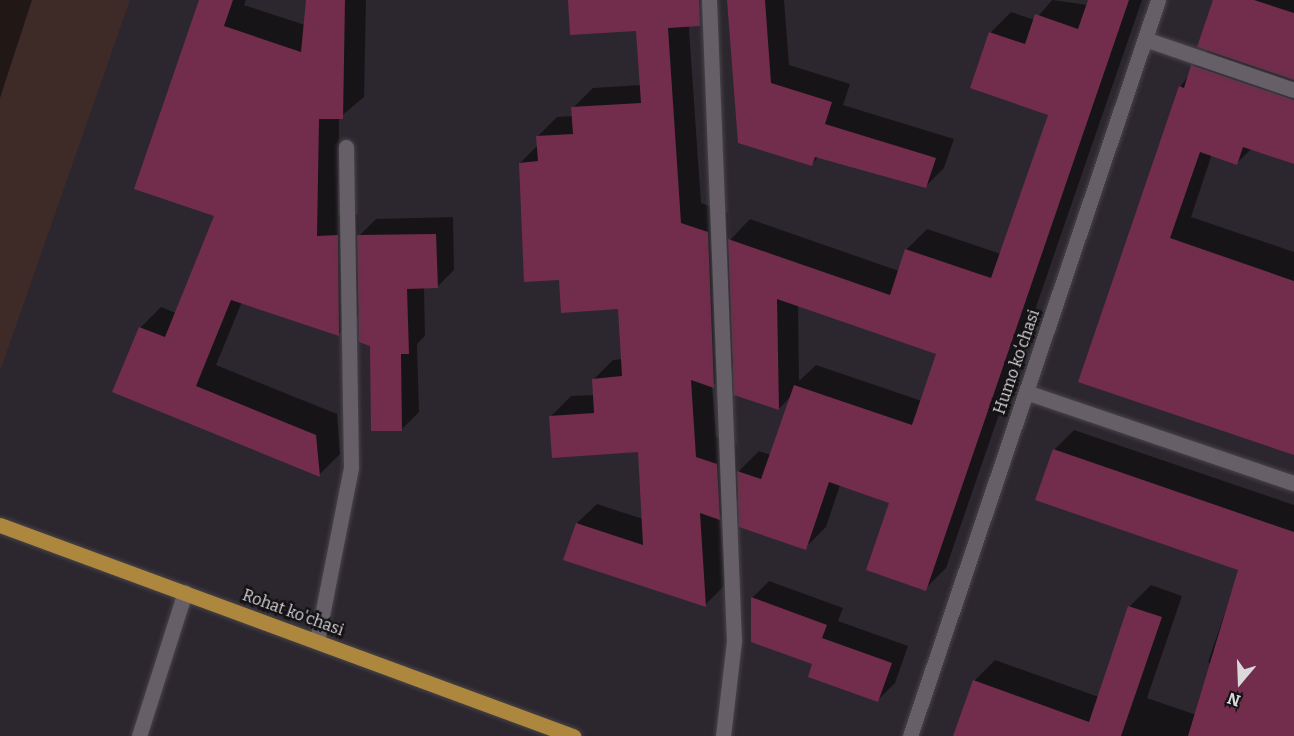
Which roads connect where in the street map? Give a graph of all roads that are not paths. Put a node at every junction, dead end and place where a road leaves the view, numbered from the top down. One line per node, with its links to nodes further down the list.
1 (709, 0): 13 (street)
2 (1158, 0): 3 (street, Humo koʻchasi)
3 (1145, 39): 4 (street); 6 (street, Humo koʻchasi)
4 (1294, 90)
5 (345, 147): 10 (street)
6 (1026, 392): 7 (street); 14 (street, Humo koʻchasi)
7 (1294, 483)
8 (0, 525): 9 (main road, Rohat ko'chasi)
9 (185, 592): 10 (main road, Rohat ko'chasi); 11 (street)
10 (317, 641): 12 (main road, Rohat ko'chasi)
11 (139, 736)
12 (573, 736)
13 (723, 736)
14 (910, 736)

